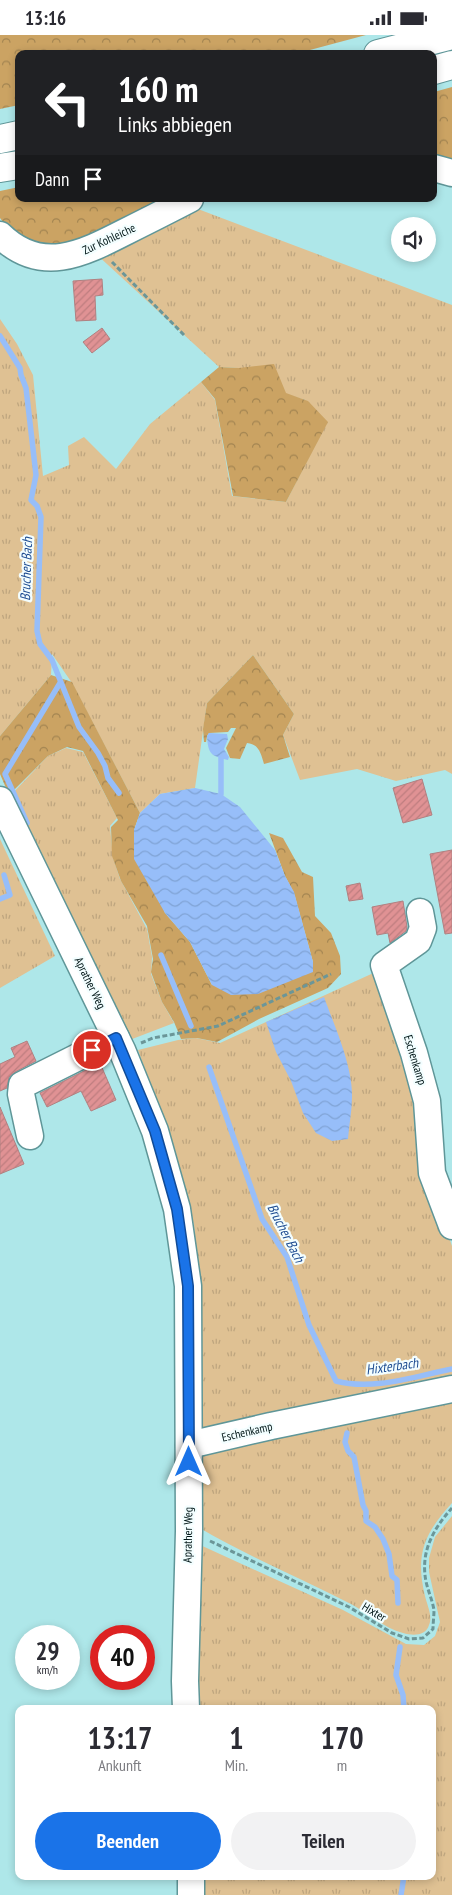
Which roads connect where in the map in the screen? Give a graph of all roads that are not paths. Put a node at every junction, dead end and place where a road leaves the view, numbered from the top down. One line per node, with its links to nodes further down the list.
1 (452, 35): 2 (highway)
2 (394, 50)
3 (452, 65): 4 (highway)
4 (437, 69)
5 (15, 136): 6 (highway)
6 (0, 139)
7 (15, 166): 8 (highway)
8 (0, 168)
9 (437, 169): 10 (street)
10 (452, 173)
11 (184, 202): 12 (street, Zur Kohleiche)
12 (0, 235)
13 (0, 800): 15 (street, Aprather Weg)
14 (420, 912): 17 (street, Eschenkamp)
15 (119, 1044): 16 (street); 19 (street, Aprather Weg)
16 (30, 1136)
17 (452, 1227)
18 (452, 1389): 19 (street, Eschenkamp)
19 (189, 1445): 20 (street, Aprather Weg)
20 (186, 1705)
21 (191, 1880): 22 (street)
22 (192, 1895)

